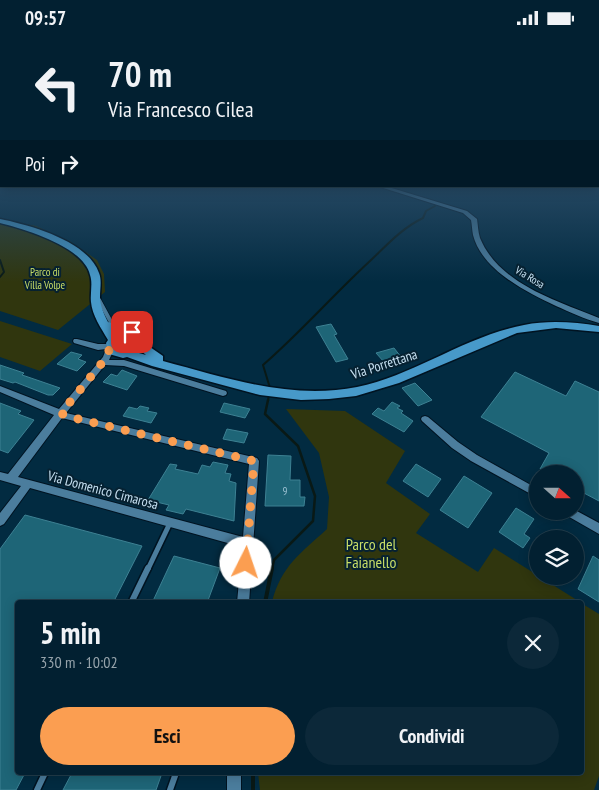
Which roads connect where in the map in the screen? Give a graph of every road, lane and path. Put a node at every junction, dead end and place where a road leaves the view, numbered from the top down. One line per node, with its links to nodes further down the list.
1 (462, 211): 3 (street, Via Rosa)
2 (0, 221): 4 (main road)
3 (599, 321)
4 (108, 326): 6 (main road, Via Porrettana); 8 (main road)
5 (599, 329): 12 (main road, Via Porrettana)
6 (127, 333): 8 (main road); 9 (main road, Via Porrettana)
7 (77, 341): 8 (street)
8 (111, 344): 10 (main road, Via Porrettana); 11 (street)
9 (143, 344): 10 (main road); 12 (main road, Via Porrettana)
10 (126, 353): 11 (street); 12 (main road, Via Porrettana)
11 (104, 360): 14 (street); 15 (street)
12 (174, 367)
13 (0, 389): 15 (street)
14 (223, 393)
15 (61, 413): 17 (street); 24 (street)
16 (425, 419): 19 (street)
17 (5, 478): 18 (street, Via Domenico Cimarosa)
18 (28, 484): 21 (street, Via Domenico Cimarosa); 22 (street, Via Domenico Cimarosa)
19 (529, 489)
20 (584, 520): 23 (street)
21 (0, 521)
22 (171, 523): 24 (street, Via Domenico Cimarosa); 25 (lane, Via Domenico Cimarosa)
23 (599, 529)
24 (247, 543): 26 (street)
25 (132, 600)
26 (243, 600)
27 (44, 775): 30 (lane)
28 (175, 775): 31 (lane)
29 (234, 775): 32 (street)
30 (37, 790)
31 (170, 790)
32 (234, 790)

